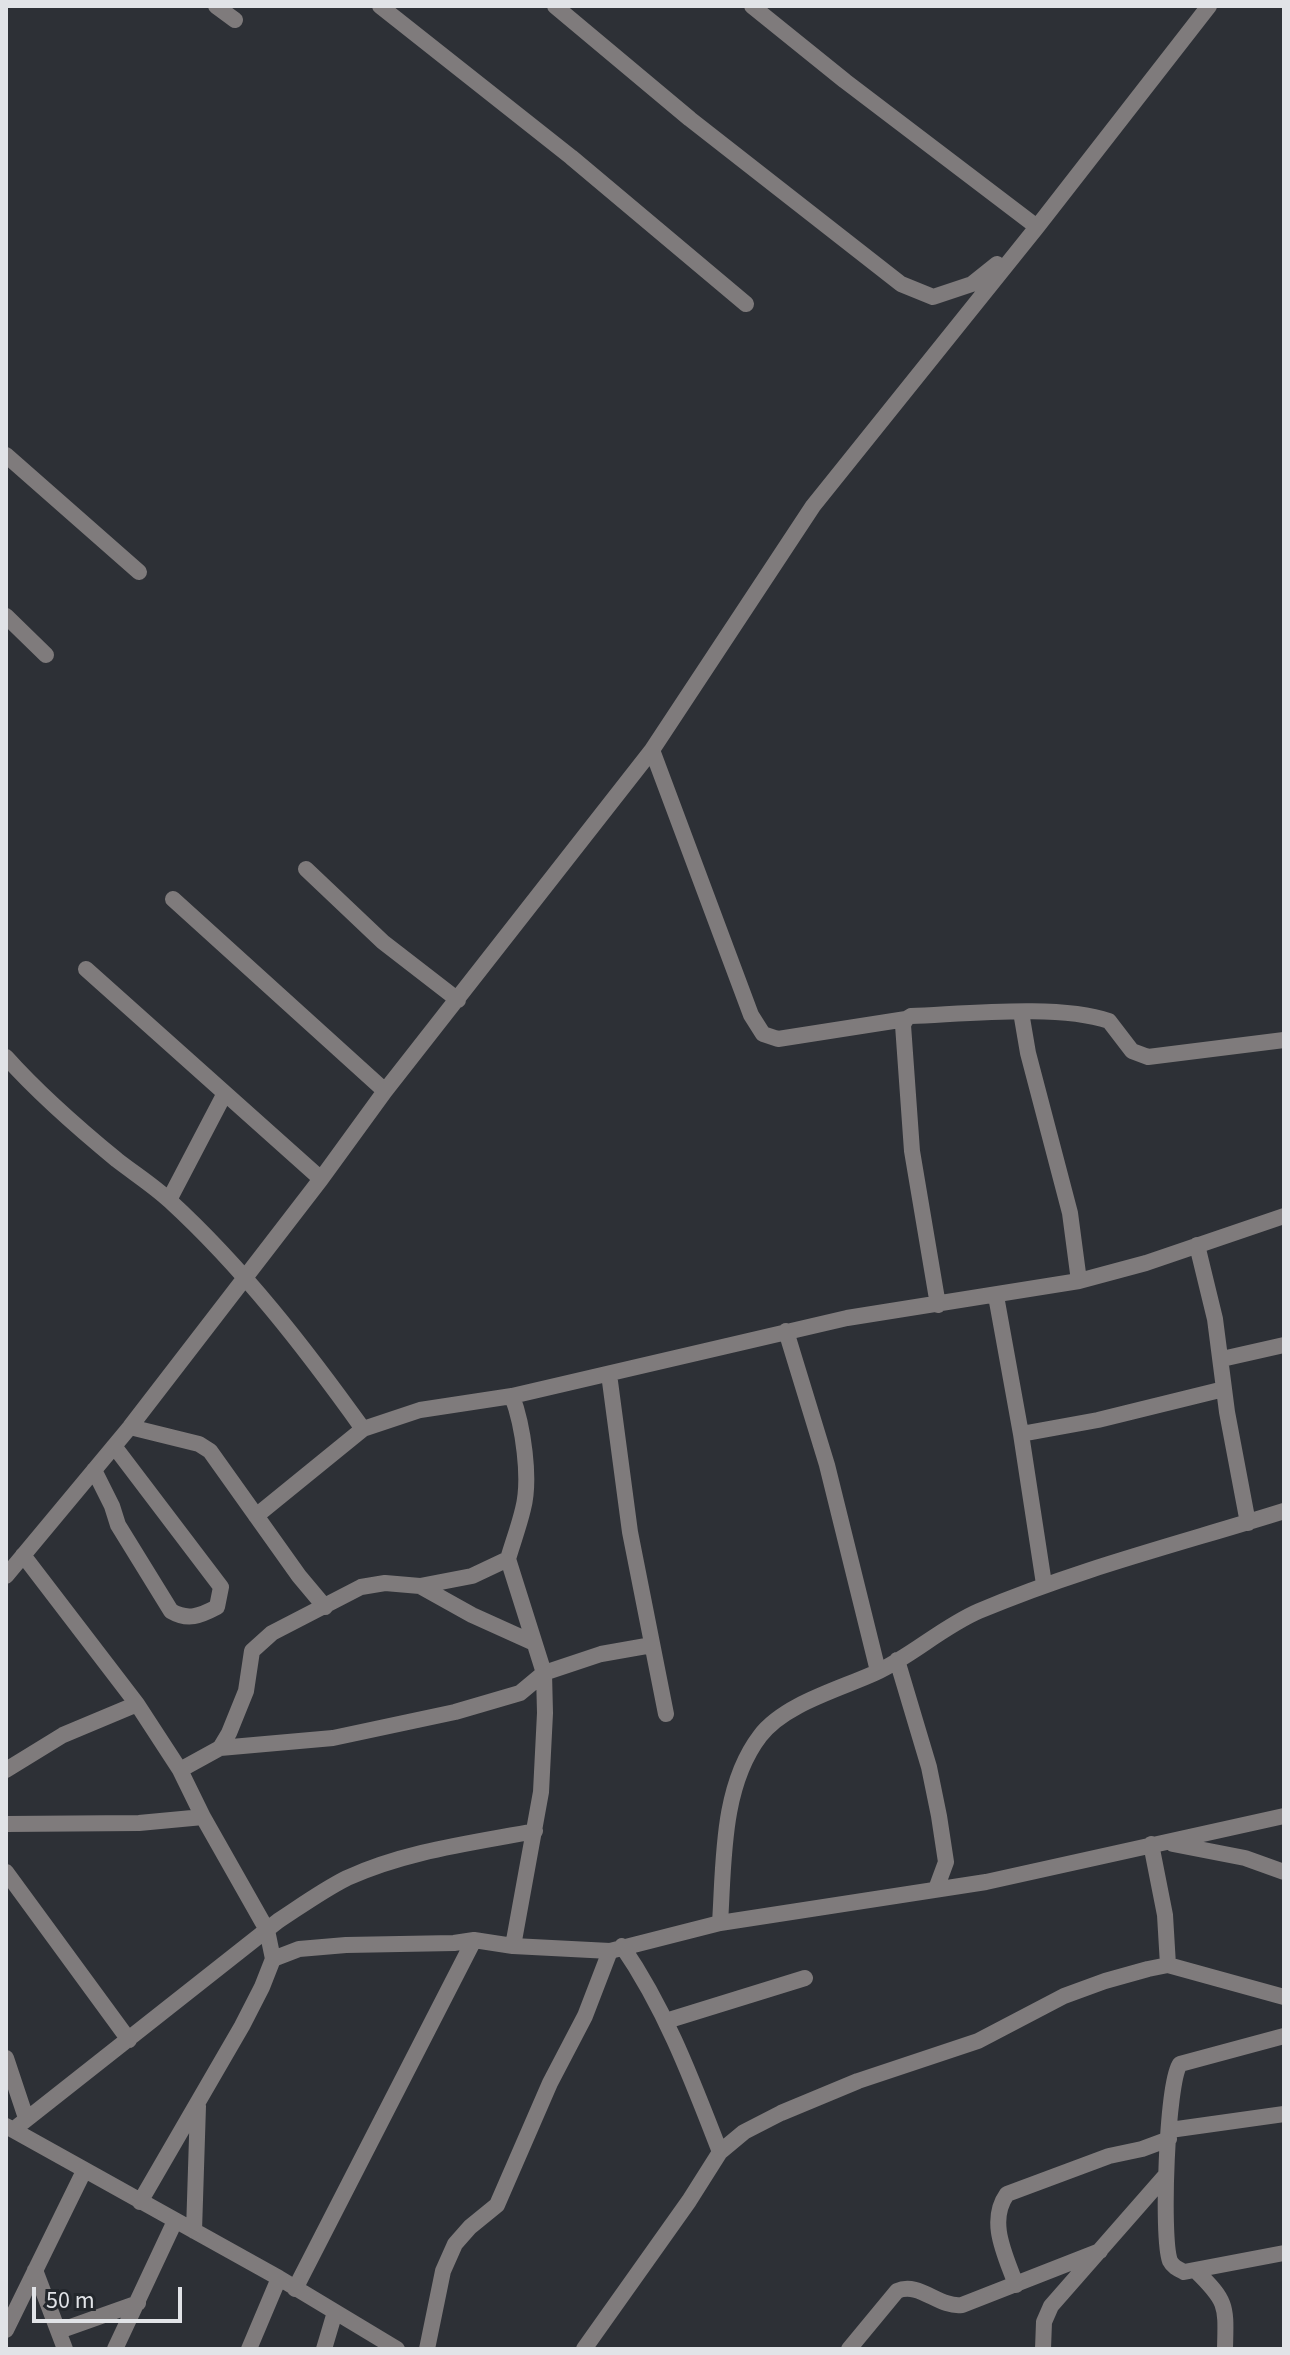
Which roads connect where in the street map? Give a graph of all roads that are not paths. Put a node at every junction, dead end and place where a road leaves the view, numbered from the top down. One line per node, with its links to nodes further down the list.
1 (216, 6): 6 (street)
2 (380, 6): 8 (street)
3 (555, 6): 7 (street)
4 (752, 6): 7 (street)
5 (1209, 6): 7 (street)
6 (235, 20)
7 (1037, 227): 13 (street)
8 (746, 304)
9 (6, 455): 10 (street)
10 (139, 572)
11 (6, 616): 12 (street)
12 (46, 655)
13 (652, 750): 17 (street); 19 (street)
14 (306, 869): 17 (street)
15 (173, 899): 22 (street)
16 (86, 969): 23 (street)
17 (458, 1000): 22 (street)
18 (1021, 1012): 19 (street); 20 (street); 29 (street)
19 (906, 1019): 31 (street)
20 (1284, 1040)
21 (6, 1057): 25 (street)
22 (385, 1091): 24 (street)
23 (225, 1093): 24 (street); 25 (street)
24 (321, 1179): 28 (street)
25 (169, 1200): 28 (street)
26 (1284, 1216): 27 (street)
27 (1197, 1245): 29 (street); 34 (street)
28 (245, 1279): 38 (street); 39 (street)
29 (1079, 1281): 30 (street)
30 (996, 1296): 31 (street); 40 (street)
31 (938, 1305): 32 (street)
32 (786, 1331): 35 (street); 55 (street)
33 (1284, 1345): 34 (street)
34 (1222, 1359): 36 (street)
35 (609, 1374): 37 (street); 53 (street)
36 (1224, 1389): 40 (street); 45 (street)
37 (512, 1396): 39 (street); 47 (street)
38 (130, 1427): 41 (street); 44 (street)
39 (363, 1429): 44 (street)
40 (1021, 1434): 49 (street)
41 (114, 1446): 42 (street); 42 (street)
42 (94, 1470): 46 (street)
43 (1284, 1511): 45 (street)
44 (256, 1516): 51 (street)
45 (1248, 1523): 49 (street)
46 (23, 1555): 48 (street); 57 (street)
47 (508, 1559): 50 (street); 52 (street)
48 (6, 1576)
49 (1044, 1584): 54 (street)
50 (420, 1586): 51 (street); 52 (street)
51 (325, 1607): 59 (street)
52 (534, 1643): 56 (street)
53 (652, 1645): 56 (street); 58 (street)
54 (897, 1660): 55 (street); 69 (street)
55 (878, 1671): 70 (street)
56 (544, 1673): 59 (street); 65 (street)
57 (137, 1704): 60 (street); 61 (street)
58 (666, 1714)
59 (220, 1748): 61 (street)
60 (6, 1770)
61 (180, 1770): 63 (street)
62 (1284, 1816): 66 (street)
63 (203, 1817): 64 (street); 71 (street)
64 (6, 1824)
65 (535, 1831): 71 (street); 73 (street)
66 (1151, 1844): 68 (street); 69 (street); 76 (street)
67 (6, 1872): 81 (street)
68 (1284, 1872)
69 (936, 1889): 70 (street)
70 (720, 1923): 74 (street)
71 (267, 1930): 75 (street); 81 (street)
72 (474, 1940): 73 (street); 75 (street); 100 (street)
73 (513, 1946): 74 (street)
74 (616, 1948): 79 (street); 110 (street)
75 (273, 1959): 83 (street)
76 (1168, 1965): 78 (street); 88 (street)
77 (805, 1978): 79 (street)
78 (1284, 1997)
79 (666, 2021): 88 (street)
80 (1284, 2036): 87 (street)
81 (129, 2040): 85 (street)
82 (6, 2058): 85 (street)
83 (199, 2104): 91 (street); 93 (street)
84 (1284, 2114): 87 (street)
85 (26, 2118): 86 (street)
86 (9, 2128): 89 (street)
87 (1170, 2134): 90 (street); 99 (street)
88 (720, 2152): 111 (street)
89 (84, 2171): 91 (street); 96 (street)
90 (1165, 2176): 94 (street); 97 (street)
91 (140, 2202): 92 (street)
92 (175, 2221): 93 (street); 101 (street)
93 (194, 2231): 98 (street)
94 (1100, 2251): 99 (street); 113 (street)
95 (1284, 2253): 97 (street)
96 (35, 2270): 103 (street); 104 (street)
97 (1196, 2271): 114 (street)
98 (279, 2278): 100 (street); 107 (street)
99 (1016, 2285): 112 (street)
100 (295, 2289): 102 (street)
101 (138, 2303): 104 (street); 106 (street)
102 (335, 2312): 108 (street); 109 (street)
103 (6, 2330)
104 (59, 2331): 105 (street)
105 (65, 2349)
106 (115, 2349)
107 (249, 2349)
108 (324, 2349)
109 (397, 2349)
110 (427, 2349)
111 (584, 2349)
112 (849, 2349)
113 (1043, 2349)
114 (1225, 2349)

